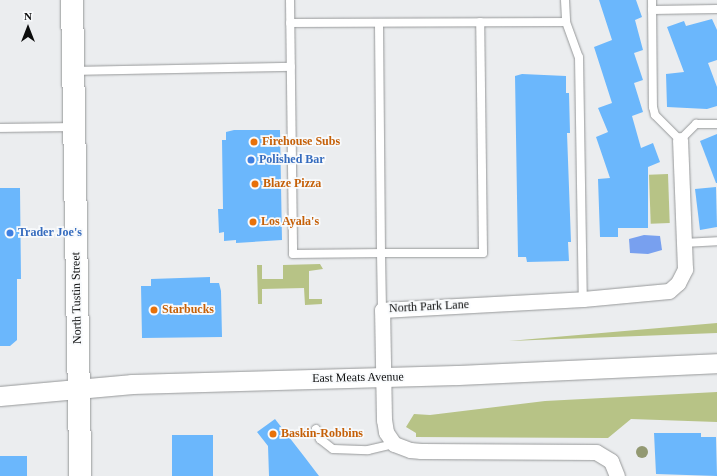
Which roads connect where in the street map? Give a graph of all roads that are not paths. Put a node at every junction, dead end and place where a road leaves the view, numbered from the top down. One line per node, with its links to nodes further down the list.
1 (72, 0): 12 (main road, North Tustin Street)
2 (290, 0): 9 (lane)
3 (565, 0): 8 (lane)
4 (652, 0): 6 (lane)
5 (717, 9): 6 (lane)
6 (652, 10): 16 (lane)
7 (480, 22): 8 (lane); 10 (lane); 19 (lane)
8 (566, 22): 20 (lane)
9 (290, 23): 10 (lane); 11 (lane)
10 (379, 23): 19 (lane)
11 (291, 67): 12 (lane); 19 (lane)
12 (73, 71): 14 (main road, North Tustin Street)
13 (717, 124): 16 (lane)
14 (74, 127): 15 (lane); 24 (main road, North Tustin Street)
15 (0, 128)
16 (680, 140): 18 (street, North Park Lane)
17 (717, 241): 18 (lane)
18 (683, 244): 20 (street, North Park Lane)
19 (381, 254): 21 (lane)
20 (583, 299): 21 (street, North Park Lane)
21 (382, 310): 23 (street, North Park Lane)
22 (717, 362): 23 (street, East Meats Avenue)
23 (383, 377): 24 (street, East Meats Avenue); 27 (street, North Park Lane)
24 (79, 387): 25 (street, East Meats Avenue); 28 (main road, North Tustin Street)
25 (0, 396)
26 (316, 429): 27 (lane)
27 (394, 444): 29 (street)
28 (80, 476)
29 (617, 476)

